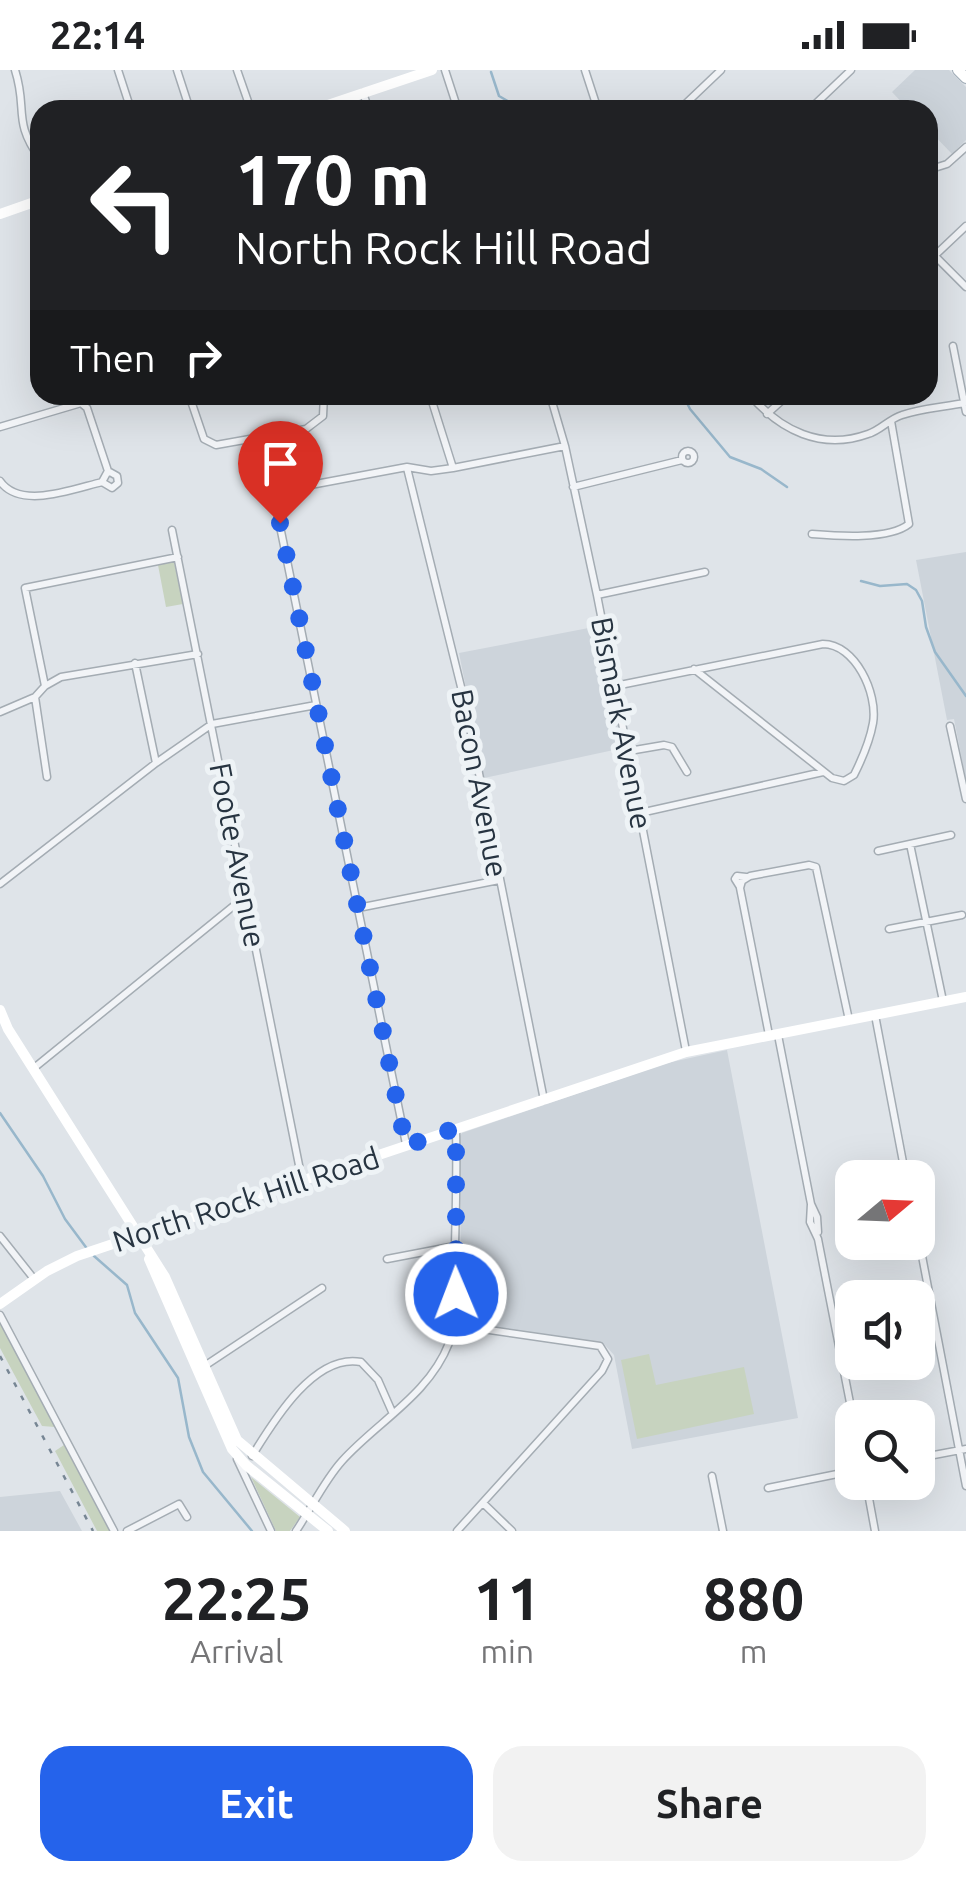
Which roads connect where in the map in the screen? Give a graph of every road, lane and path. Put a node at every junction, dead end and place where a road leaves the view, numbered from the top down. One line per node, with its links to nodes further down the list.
1 (15, 70): 22 (street)
2 (118, 70): 13 (street)
3 (177, 70): 14 (street)
4 (237, 70): 15 (street)
5 (432, 70): 12 (street)
6 (445, 70): 18 (street)
7 (585, 70): 19 (street)
8 (721, 70): 20 (street)
9 (851, 70): 21 (street)
10 (958, 70): 11 (street)
11 (966, 78)
12 (364, 94): 16 (street); 17 (street)
13 (128, 100)
14 (187, 100)
15 (247, 100)
16 (345, 100)
17 (366, 100)
18 (455, 100)
19 (595, 100)
20 (690, 100)
21 (820, 100)
22 (30, 146)
23 (966, 146): 24 (street)
24 (938, 167)
25 (30, 204): 26 (street)
26 (0, 214)
27 (966, 226): 28 (street)
28 (938, 252)
29 (938, 260): 30 (street)
30 (966, 287)
31 (953, 346): 40 (street)
32 (71, 405): 43 (street)
33 (82, 405): 48 (street)
34 (192, 405): 35 (street)
35 (323, 405)
36 (433, 405): 47 (street)
37 (553, 405): 44 (street, Bismark Avenue)
38 (759, 405): 41 (street)
39 (777, 405): 41 (street)
40 (965, 407): 42 (street)
41 (767, 414): 42 (street)
42 (891, 420): 53 (street)
43 (0, 427)
44 (565, 446): 47 (street); 51 (street, Bismark Avenue)
45 (682, 460): 51 (street)
46 (407, 467): 47 (street); 63 (street); 77 (street, Bacon Avenue)
47 (453, 468)
48 (108, 471): 50 (street); 50 (street)
49 (0, 481): 50 (street)
50 (102, 482)
51 (573, 487): 56 (street, Bismark Avenue)
52 (172, 530): 54 (street, Foote Avenue)
53 (812, 534)
54 (178, 557): 57 (street, Foote Avenue); 60 (street)
55 (705, 572): 56 (street)
56 (597, 595): 61 (street, Bismark Avenue)
57 (198, 654): 58 (street); 65 (street, Foote Avenue)
58 (135, 663): 60 (street); 68 (street)
59 (694, 669): 61 (street); 70 (street); 70 (street)
60 (45, 686): 62 (street)
61 (615, 686): 67 (street, Bismark Avenue)
62 (35, 697): 64 (street); 71 (street)
63 (316, 705): 65 (street); 80 (street)
64 (0, 712)
65 (212, 724): 68 (street); 79 (street, Foote Avenue)
66 (950, 726): 72 (street)
67 (629, 751): 69 (street); 73 (street, Bismark Avenue)
68 (156, 762): 78 (street)
69 (687, 772)
70 (823, 772): 73 (street)
71 (47, 777)
72 (966, 798)
73 (640, 813): 90 (street, Bismark Avenue)
74 (952, 835): 75 (street)
75 (910, 844): 76 (street); 82 (street)
76 (878, 851)
77 (499, 880): 80 (street); 92 (street, Bacon Avenue)
78 (0, 884)
79 (246, 896): 91 (street); 96 (street, Foote Avenue)
80 (358, 908): 94 (street)
81 (962, 915): 82 (street)
82 (927, 921): 83 (street); 85 (street)
83 (889, 929)
84 (966, 999): 85 (street, North Rock Hill Road)
85 (943, 1002): 87 (street, North Rock Hill Road)
86 (0, 1010): 91 (street)
87 (875, 1016): 88 (street, North Rock Hill Road); 95 (street)
88 (849, 1020): 89 (street, North Rock Hill Road); 89 (street)
89 (774, 1036): 90 (street, North Rock Hill Road); 108 (street)
90 (686, 1052): 92 (street, North Rock Hill Road)
91 (33, 1069): 97 (street)
92 (544, 1102): 93 (street, North Rock Hill Road)
93 (456, 1128): 94 (street, North Rock Hill Road); 99 (street)
94 (406, 1146): 96 (street, North Rock Hill Road)
95 (903, 1160)
96 (302, 1180): 97 (street, North Rock Hill Road)
97 (140, 1235): 102 (street, North Rock Hill Road); 107 (street)
98 (0, 1236): 102 (street)
99 (456, 1246): 100 (street); 106 (street)
100 (387, 1259)
101 (923, 1260): 111 (street)
102 (34, 1279): 104 (street, North Rock Hill Road)
103 (322, 1288): 107 (street)
104 (0, 1304)
105 (0, 1315): 123 (street)
106 (455, 1324): 109 (street); 120 (street)
107 (202, 1368): 110 (street); 112 (street)
108 (850, 1400)
109 (393, 1414): 112 (street); 121 (street)
110 (232, 1448): 114 (street); 125 (street)
111 (962, 1449): 113 (street); 117 (street)
112 (252, 1454): 114 (street); 121 (street)
113 (935, 1455)
114 (246, 1466): 121 (street)
115 (835, 1474): 118 (street)
116 (712, 1476): 131 (street)
117 (966, 1486)
118 (768, 1488)
119 (869, 1500): 132 (street)
120 (483, 1503): 129 (street); 130 (street)
121 (310, 1511): 126 (street); 127 (street); 128 (street)
122 (187, 1517): 124 (street)
123 (114, 1531)
124 (127, 1531)
125 (271, 1531)
126 (296, 1531)
127 (328, 1531)
128 (346, 1531)
129 (457, 1531)
130 (512, 1531)
131 (724, 1531)
132 (875, 1531)

